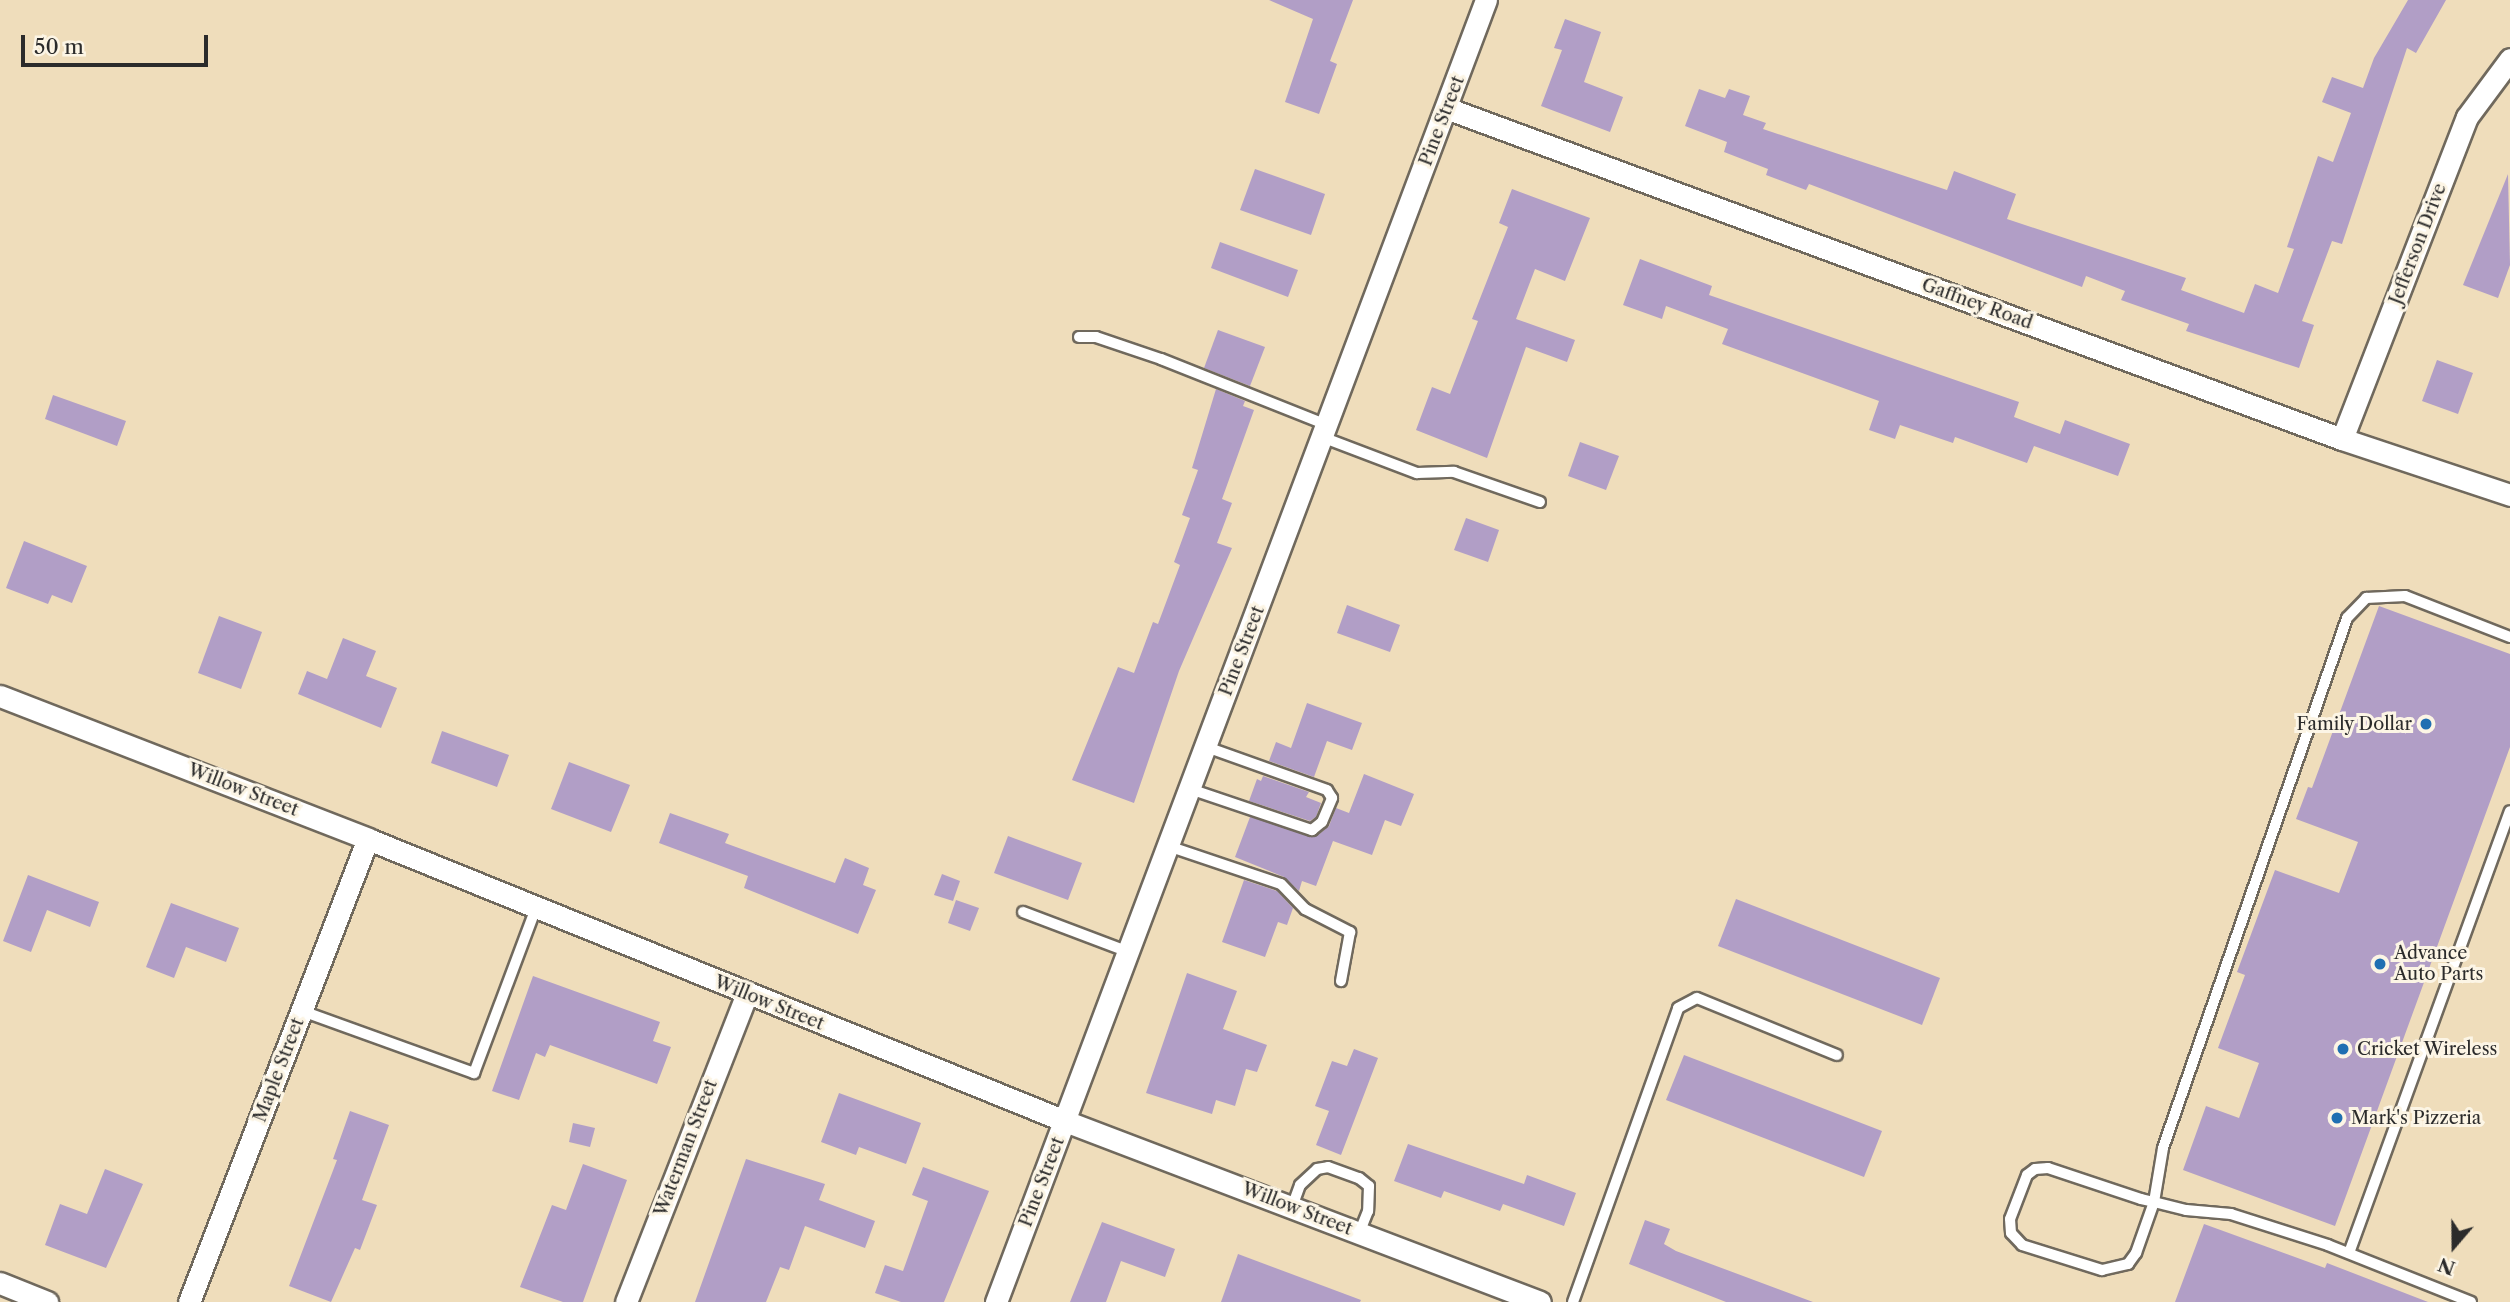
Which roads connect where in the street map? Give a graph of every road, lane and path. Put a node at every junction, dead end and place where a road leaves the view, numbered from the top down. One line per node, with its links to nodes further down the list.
1 (1486, 0): 3 (street, Pine Street)
2 (2510, 59): 6 (street, Jefferson Drive)
3 (1447, 108): 5 (street, Pine Street); 6 (street, Gaffney Road)
4 (1079, 337): 5 (lane)
5 (1325, 431): 8 (lane); 11 (street, Pine Street)
6 (2342, 439): 7 (street, Gaffney Road)
7 (2510, 495)
8 (1540, 502)
9 (2510, 637): 24 (lane)
10 (0, 696): 14 (street, Willow Street)
11 (1206, 747): 12 (street, Pine Street); 12 (lane)
12 (1190, 789): 15 (street, Pine Street)
13 (2510, 811): 27 (lane)
14 (368, 839): 16 (street, Willow Street); 21 (street, Maple Street)
15 (1168, 846): 18 (street, Pine Street); 19 (lane)
16 (536, 908): 20 (street, Willow Street); 21 (lane)
17 (1023, 912): 18 (lane)
18 (1129, 952): 23 (street, Pine Street)
19 (1340, 981)
20 (747, 994): 23 (street, Willow Street); 31 (street, Waterman Street)
21 (302, 1011): 30 (street, Maple Street)
22 (1837, 1055): 34 (lane)
23 (1065, 1121): 25 (street, Willow Street); 32 (street, Pine Street)
24 (2154, 1202): 24 (lane); 27 (lane)
25 (1292, 1207): 26 (street, Willow Street); 26 (lane)
26 (1359, 1233): 33 (street, Willow Street)
27 (2349, 1253): 35 (lane)
28 (0, 1283): 29 (street)
29 (47, 1302)
30 (189, 1302)
31 (626, 1302)
32 (996, 1302)
33 (1540, 1302)
34 (1573, 1302)
35 (2471, 1302)

